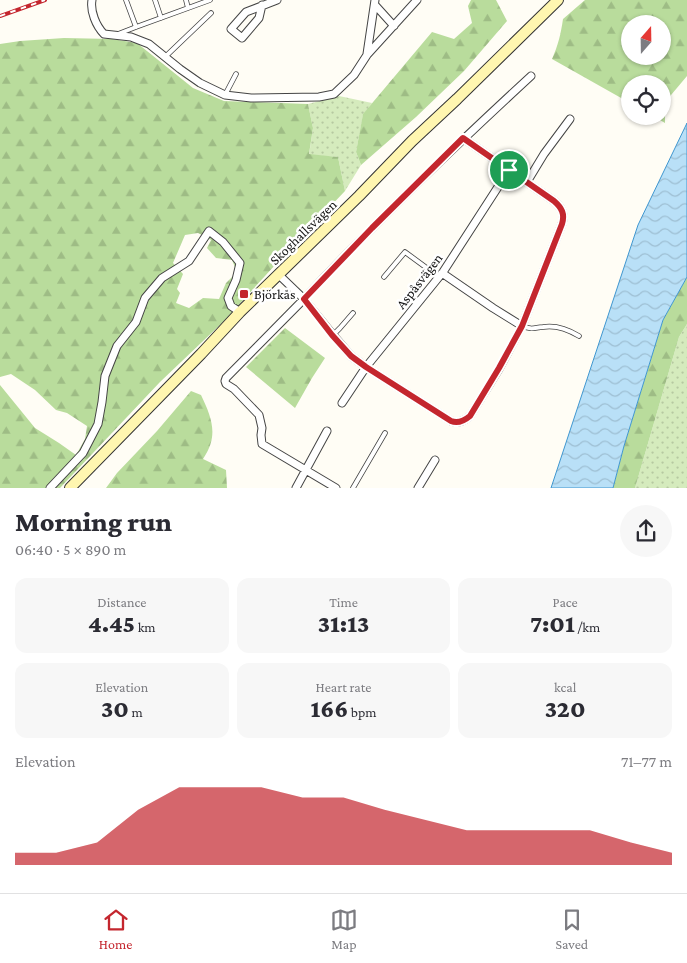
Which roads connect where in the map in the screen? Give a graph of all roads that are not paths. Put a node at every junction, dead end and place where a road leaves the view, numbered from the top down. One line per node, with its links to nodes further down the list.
1 (92, 0): 16 (street)
2 (126, 0): 15 (lane)
3 (155, 0): 13 (lane)
4 (186, 0): 11 (lane)
5 (210, 0): 11 (lane)
6 (277, 0): 10 (street)
7 (417, 0): 14 (street)
8 (558, 0): 26 (main road, Skoghallsvägen)
9 (375, 2): 14 (street); 17 (street)
10 (262, 6): 10 (street)
11 (188, 8): 13 (lane)
12 (211, 13): 18 (lane)
13 (161, 18): 15 (lane)
14 (394, 26): 17 (street)
15 (136, 27): 16 (lane)
16 (116, 35): 18 (street)
17 (367, 55): 21 (street)
18 (165, 57): 21 (street)
19 (236, 74): 21 (lane)
20 (531, 76): 23 (street)
21 (225, 95)
22 (570, 119): 25 (street)
23 (463, 138): 24 (street); 29 (street)
24 (509, 170): 25 (street); 27 (street, Aspåsvägen)
25 (527, 182): 32 (street)
26 (279, 275): 29 (street); 30 (main road, Skoghallsvägen)
27 (441, 275): 28 (lane); 32 (street); 35 (street, Aspåsvägen)
28 (384, 277)
29 (304, 299): 33 (street); 40 (street)
30 (240, 312): 41 (street); 42 (main road, Skoghallsvägen)
31 (353, 313): 33 (lane)
32 (522, 326): 34 (lane); 35 (street)
33 (332, 335): 35 (street)
34 (579, 336)
35 (366, 367): 36 (street, Aspåsvägen)
36 (342, 403)
37 (327, 431): 40 (street)
38 (385, 433): 45 (lane)
39 (434, 460): 46 (street)
40 (305, 469): 43 (street); 44 (street)
41 (50, 488)
42 (70, 488)
43 (296, 488)
44 (336, 488)
45 (353, 488)
46 (418, 488)

